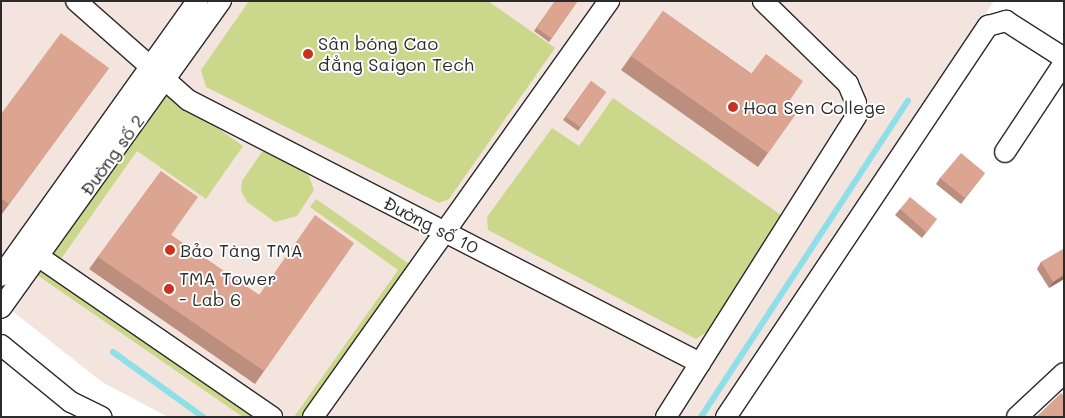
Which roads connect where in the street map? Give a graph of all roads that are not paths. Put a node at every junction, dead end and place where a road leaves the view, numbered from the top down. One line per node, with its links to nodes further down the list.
1 (76, 1): 8 (street, Đường số 10)
2 (197, 1): 8 (street, Đường số 2)
3 (221, 1): 9 (street, Đường số 2)
4 (609, 1): 11 (street)
5 (764, 1): 16 (street)
6 (1064, 58): 22 (street)
7 (1064, 63): 10 (street)
8 (150, 69): 9 (street, Đường số 10); 12 (street, Đường số 2)
9 (165, 82): 11 (street, Đường số 10); 12 (street, Đường số 2)
10 (1005, 152)
11 (445, 232): 16 (street, Đường số 10); 20 (street)
12 (31, 251): 13 (street, Đường số 2); 14 (street, Đường số 2); 19 (street)
13 (1, 276)
14 (1, 308)
15 (1, 345): 18 (street)
16 (700, 364): 21 (street)
17 (1064, 373): 23 (street)
18 (102, 417)
19 (272, 417)
20 (313, 417)
21 (666, 417)
22 (726, 417)
23 (1017, 417)

